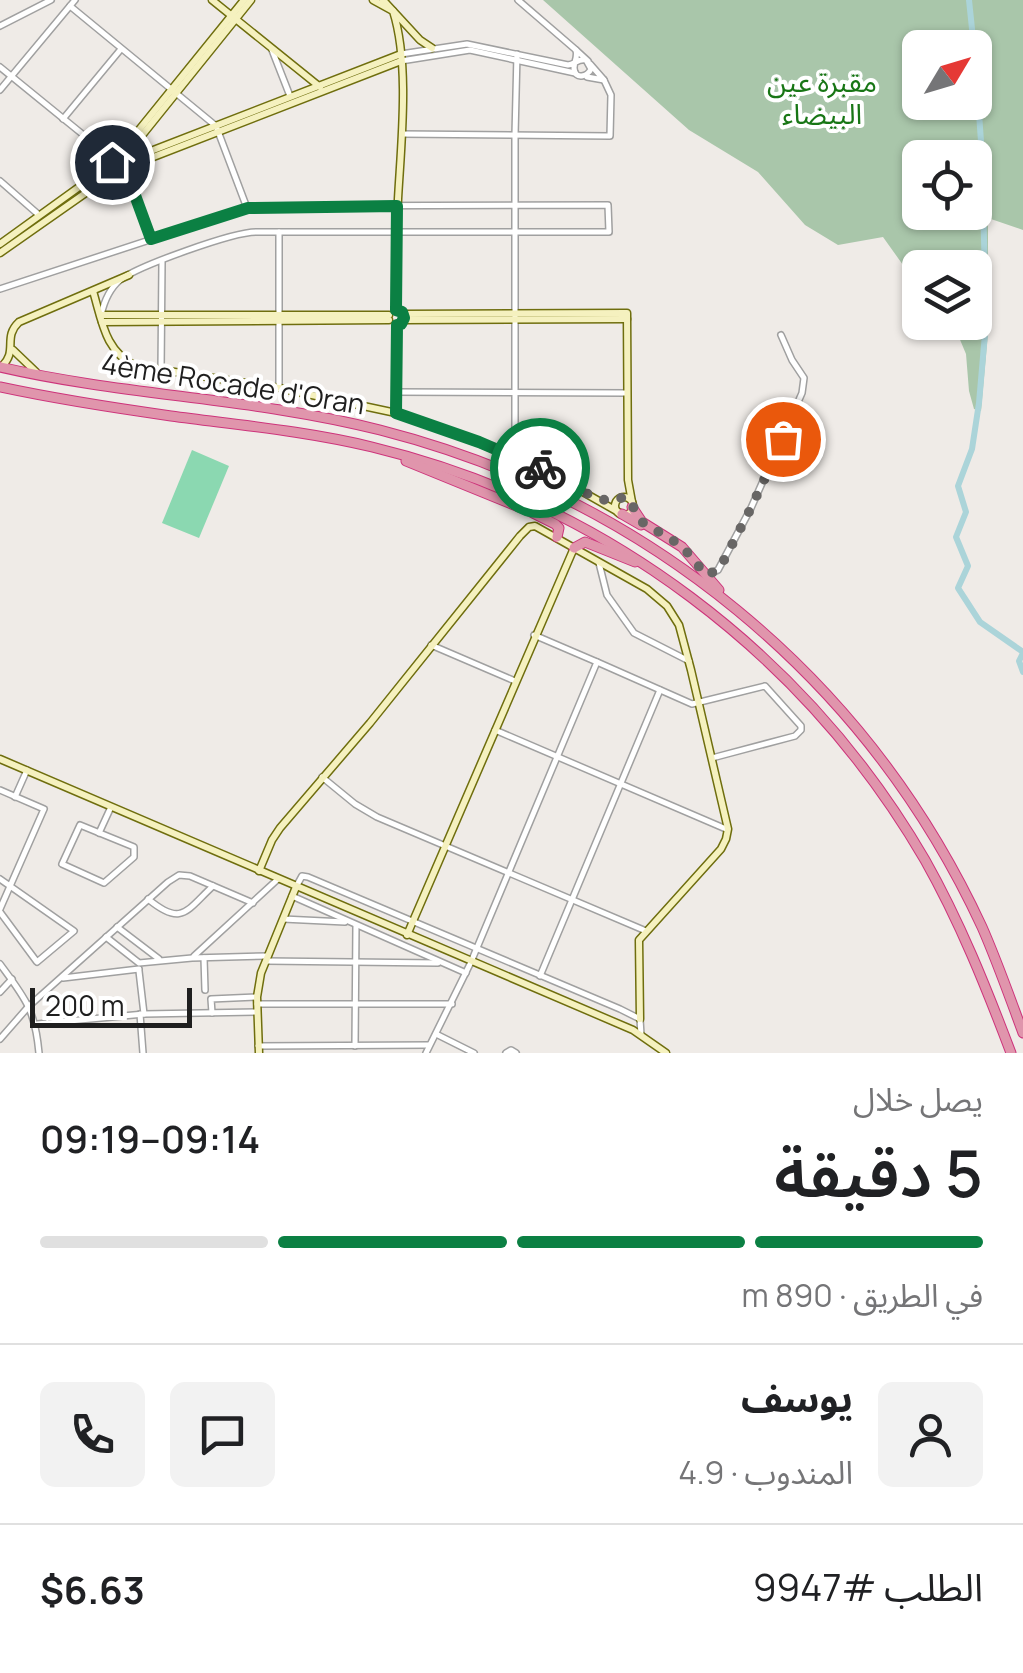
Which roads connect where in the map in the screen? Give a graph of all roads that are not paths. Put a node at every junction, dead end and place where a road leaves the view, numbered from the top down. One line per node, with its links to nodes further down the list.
1 (50, 0): 10 (street)
2 (212, 0): 9 (street)
3 (248, 0): 9 (street)
4 (374, 0): 7 (street)
5 (518, 0): 14 (street)
6 (72, 3): 13 (street); 21 (street)
7 (386, 3): 8 (street)
8 (393, 11): 12 (street); 15 (street)
9 (233, 17): 11 (street); 25 (street)
10 (0, 26)
11 (271, 47): 23 (street); 26 (street)
12 (432, 48): 15 (street); 16 (street)
13 (121, 49): 25 (street); 27 (street)
14 (576, 50): 17 (street); 18 (street)
15 (401, 57): 16 (street); 23 (street); 29 (street)
16 (516, 57): 17 (street); 20 (street); 30 (street)
17 (576, 62): 18 (street); 20 (street)
18 (589, 62): 20 (street); 22 (street)
19 (0, 67): 21 (street)
20 (581, 76): 22 (street)
21 (12, 77): 24 (street); 27 (street)
22 (604, 80): 30 (street)
23 (320, 88): 26 (street); 28 (street)
24 (0, 90)
25 (173, 92): 28 (street); 31 (street)
26 (290, 96): 28 (street)
27 (63, 119): 31 (street)
28 (217, 129): 31 (street); 35 (street)
29 (402, 134): 30 (street); 34 (street)
30 (514, 135): 33 (street)
31 (119, 163): 36 (street); 40 (street)
32 (0, 181): 36 (street)
33 (514, 205): 34 (street); 39 (street); 39 (street)
34 (397, 206): 35 (street); 38 (street)
35 (248, 208): 40 (street)
36 (42, 219): 41 (street); 42 (street)
37 (279, 232): 38 (street); 43 (street); 47 (street)
38 (397, 232): 39 (street); 48 (street)
39 (514, 232): 49 (street)
40 (151, 239): 45 (street)
41 (0, 244)
42 (0, 254)
43 (162, 262): 44 (street); 51 (street)
44 (129, 274): 46 (street); 50 (street)
45 (0, 289)
46 (93, 291): 50 (street); 53 (street)
47 (279, 317): 48 (street); 51 (street); 58 (street)
48 (397, 317): 49 (street); 59 (street)
49 (514, 317): 60 (street); 61 (street)
50 (102, 318): 51 (street); 55 (street)
51 (162, 318): 55 (street)
52 (781, 335): 75 (street)
53 (12, 349): 54 (street); 56 (street)
54 (0, 367): 56 (highway, 4ème Rocade d'Oran)
55 (162, 370): 58 (street)
56 (40, 376): 70 (highway, 4ème Rocade d'Oran)
57 (0, 387): 63 (highway, 4ème Rocade d'Oran)
58 (279, 388): 62 (street)
59 (396, 392): 61 (street); 62 (street)
60 (627, 392): 61 (street); 65 (street)
61 (514, 393): 64 (street)
62 (396, 413): 64 (street)
63 (376, 448): 71 (highway); 74 (highway, 4ème Rocade d'Oran)
64 (514, 457): 66 (street)
65 (628, 480): 67 (street); 68 (street)
66 (597, 499): 67 (street); 69 (street)
67 (618, 500): 68 (street); 69 (street)
68 (632, 505): 69 (street); 75 (highway)
69 (621, 514): 70 (highway)
70 (635, 536): 76 (highway, 4ème Rocade d'Oran)
71 (557, 537): 72 (street); 78 (street)
72 (574, 548): 73 (street); 74 (highway); 77 (street)
73 (599, 563): 79 (street); 79 (street)
74 (655, 570): 155 (highway, 4ème Rocade d'Oran)
75 (706, 575): 76 (highway)
76 (734, 607): 140 (highway, 4ème Rocade d'Oran)
77 (534, 636): 80 (street); 81 (street)
78 (431, 645): 81 (street); 89 (street)
79 (689, 661): 83 (street)
80 (597, 662): 82 (street); 85 (street)
81 (515, 681): 84 (street)
82 (660, 690): 83 (street); 90 (street)
83 (698, 704): 86 (street); 86 (street)
84 (495, 730): 85 (street); 96 (street)
85 (559, 757): 90 (street); 98 (street)
86 (710, 758): 94 (street)
87 (0, 759): 88 (street)
88 (27, 770): 92 (street); 93 (street)
89 (322, 777): 96 (street); 97 (street)
90 (621, 784): 94 (street); 106 (street)
91 (0, 790): 92 (street)
92 (15, 797): 101 (street)
93 (110, 807): 95 (street); 97 (street)
94 (728, 830): 113 (street)
95 (99, 833): 95 (street)
96 (446, 845): 98 (street); 110 (street)
97 (259, 871): 100 (street)
98 (509, 872): 106 (street); 116 (street)
99 (0, 879): 101 (street)
100 (278, 879): 103 (street); 107 (street)
101 (10, 886): 108 (street); 108 (street)
102 (213, 886): 105 (street); 105 (street); 107 (street)
103 (296, 887): 104 (street); 110 (street); 114 (street)
104 (292, 896): 109 (street); 111 (street)
105 (148, 899): 112 (street)
106 (573, 899): 113 (street); 127 (street)
107 (253, 903): 117 (street)
108 (0, 910)
109 (283, 919): 111 (street); 119 (street)
110 (413, 921): 114 (street); 116 (street)
111 (352, 923): 121 (street); 123 (street)
112 (117, 927): 115 (street); 120 (street)
113 (646, 931): 138 (street)
114 (406, 935): 122 (street)
115 (106, 937): 125 (street); 128 (street)
116 (476, 948): 122 (street); 127 (street)
117 (192, 958): 118 (street); 120 (street)
118 (204, 958): 119 (street); 130 (street)
119 (267, 959): 121 (street); 134 (street)
120 (161, 961): 125 (street)
121 (356, 962): 123 (street); 132 (street)
122 (471, 962): 126 (street); 142 (street)
123 (443, 963): 126 (street)
124 (0, 964): 129 (street)
125 (139, 966): 128 (street); 137 (street)
126 (466, 973): 133 (street)
127 (540, 976): 138 (street)
128 (60, 978): 135 (street)
129 (12, 980): 131 (street); 135 (street)
130 (205, 990)
131 (0, 992)
132 (356, 1004): 133 (street); 134 (street); 145 (street)
133 (452, 1004): 141 (street)
134 (257, 1005): 136 (street); 136 (street); 147 (street)
135 (29, 1006): 139 (street); 143 (street)
136 (212, 1013): 137 (street)
137 (142, 1014): 139 (street); 149 (street)
138 (640, 1019): 142 (street)
139 (36, 1024): 148 (street)
140 (1023, 1033)
141 (436, 1034): 144 (street); 151 (street)
142 (641, 1035): 154 (street)
143 (0, 1039)
144 (429, 1045): 145 (street); 150 (street)
145 (355, 1046): 146 (street)
146 (311, 1049): 147 (street)
147 (258, 1050)
148 (39, 1053)
149 (143, 1053)
150 (426, 1053)
151 (474, 1053)
152 (506, 1053): 153 (street)
153 (516, 1053)
154 (666, 1053)
155 (1011, 1053)

